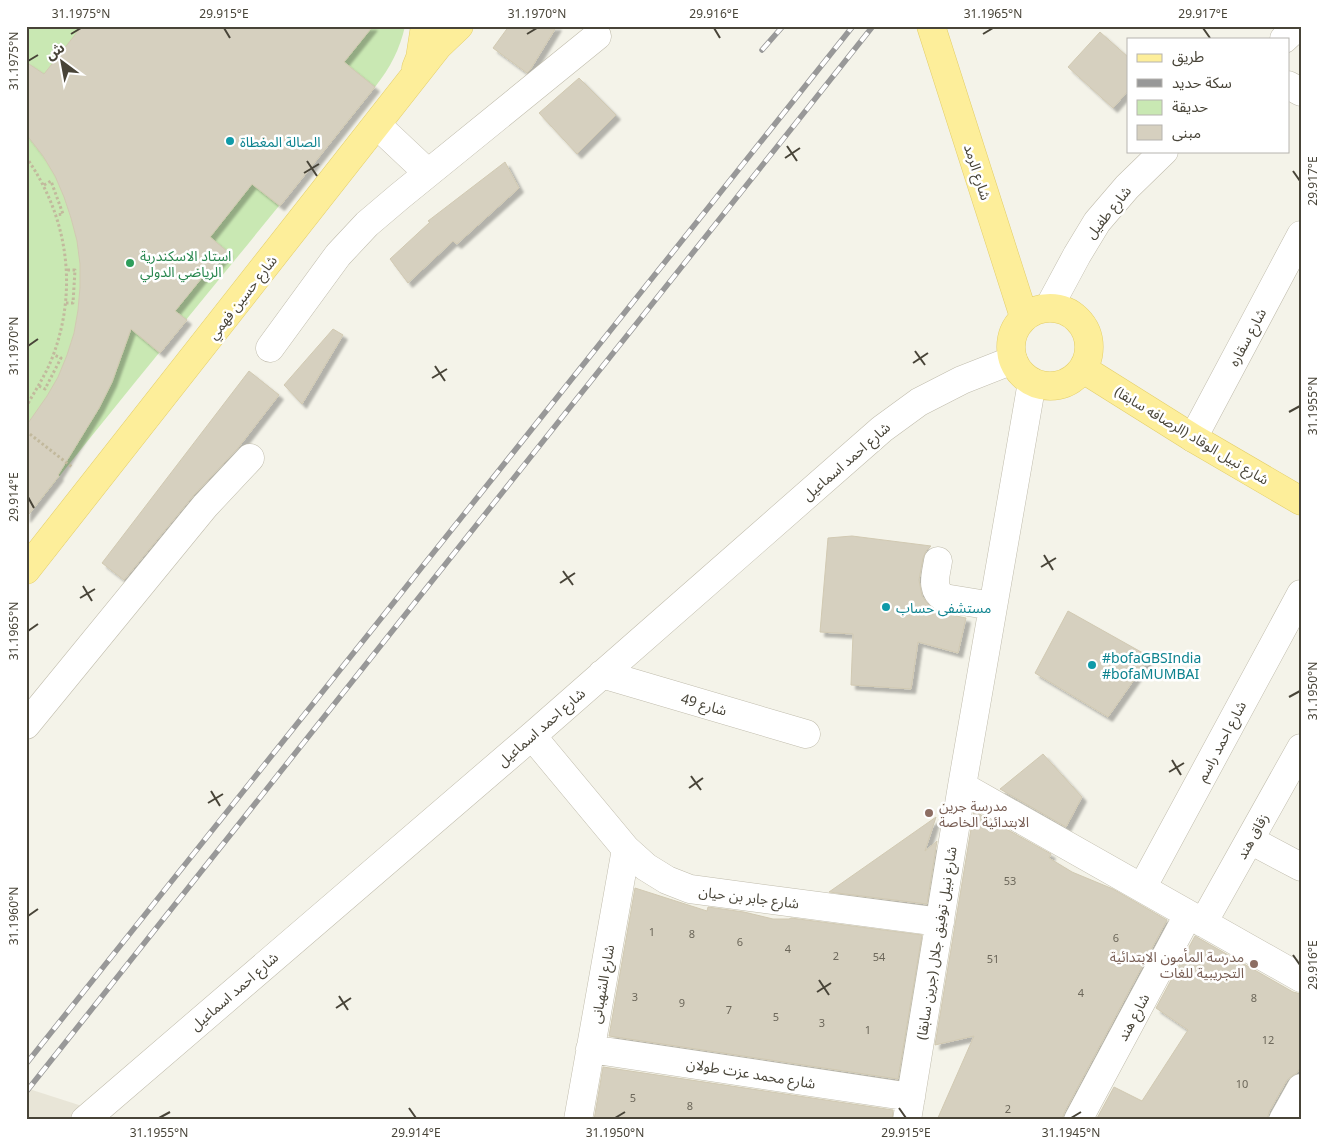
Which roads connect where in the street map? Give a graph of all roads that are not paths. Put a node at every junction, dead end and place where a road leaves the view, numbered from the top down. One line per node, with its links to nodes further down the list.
1 (425, 26): 7 (main road)
2 (459, 26): 7 (main road, شارع حسين فهمي)
3 (931, 26): 12 (main road, شارع الرمد)
4 (1298, 26): 6 (street)
5 (597, 36): 10 (street)
6 (1285, 38)
7 (411, 81): 8 (main road, شارع حسين فهمي)
8 (377, 125): 10 (street); 21 (main road, شارع حسين فهمي)
9 (1163, 152): 12 (street, شارع طفيل)
10 (428, 173): 13 (street)
11 (1301, 235): 17 (street, شارع سقاره)
12 (1036, 312): 14 (main road); 15 (main road)
13 (270, 348)
14 (1013, 360): 16 (main road); 24 (street, شارع احمد اسماعيل)
15 (1083, 369): 16 (main road); 17 (main road, شارع نبيل الوقاد (الرصافه سابقا))
16 (1032, 382): 23 (street, شارع نبيل توفيق جلال (جرين سابقا))
17 (1193, 438): 19 (main road, شارع نبيل الوقاد (الرصافه سابقا))
18 (250, 458): 25 (street)
19 (1301, 501)
20 (938, 561): 23 (street)
21 (26, 570)
22 (1301, 594): 33 (street, شارع احمد راسم)
23 (993, 606): 29 (street, شارع نبيل توفيق جلال (جرين سابقا))
24 (602, 674): 26 (street, شارع 49); 27 (street, شارع احمد اسماعيل)
25 (26, 725)
26 (806, 734)
27 (532, 736): 31 (street, شارع جابر بن حيان); 40 (street, شارع احمد اسماعيل)
28 (1301, 748): 30 (street, زقاق هند)
29 (962, 786): 33 (street); 35 (street, شارع نبيل توفيق جلال (جرين سابقا))
30 (1250, 840): 32 (street); 34 (street, زقاق هند)
31 (626, 849): 35 (street, شارع جابر بن حيان); 37 (street, شارع الشهبانى)
32 (1301, 867)
33 (1142, 888): 34 (street)
34 (1196, 919): 36 (street); 42 (street, شارع هند)
35 (940, 922): 39 (street, شارع نبيل توفيق جلال (جرين سابقا))
36 (1301, 978)
37 (590, 1049): 39 (street, شارع محمد عزت طولان); 41 (street, شارع الشهبانى)
38 (1301, 1088): 43 (street)
39 (909, 1108)
40 (84, 1120)
41 (578, 1120)
42 (1078, 1120)
43 (1283, 1120)

